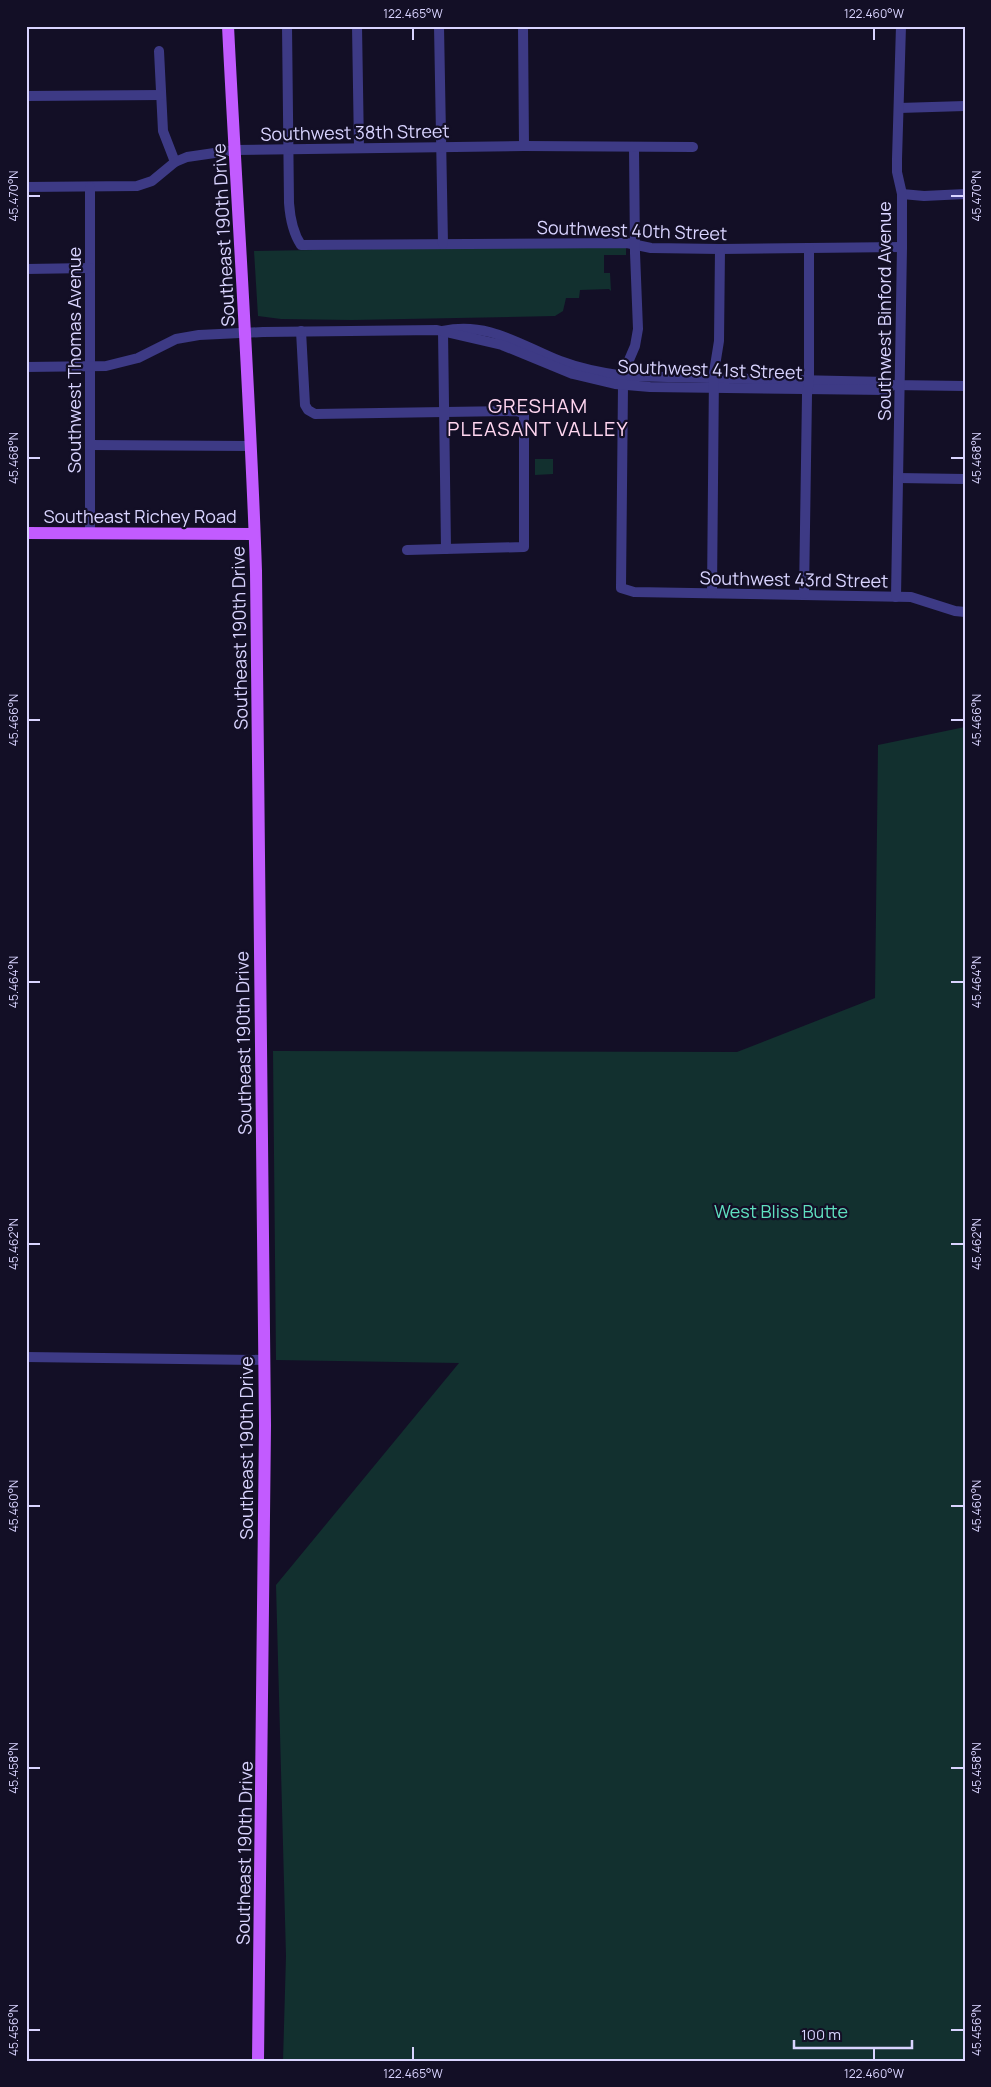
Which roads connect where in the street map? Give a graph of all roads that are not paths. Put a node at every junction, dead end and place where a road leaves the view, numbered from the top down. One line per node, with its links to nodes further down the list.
1 (228, 26): 18 (main road, Southeast 190th Drive)
2 (287, 26): 17 (street)
3 (358, 26): 16 (street)
4 (439, 26): 13 (street)
5 (523, 26): 12 (street)
6 (901, 26): 11 (street, Southwest Binford Avenue)
7 (159, 50): 8 (street)
8 (161, 95): 9 (street); 19 (street)
9 (26, 96)
10 (965, 106): 11 (street)
11 (899, 108): 22 (street, Southwest Binford Avenue)
12 (524, 146): 13 (street, Southwest 38th Street); 14 (street, Southwest 38th Street)
13 (441, 147): 16 (street, Southwest 38th Street); 24 (street)
14 (634, 147): 15 (street, Southwest 38th Street); 25 (street)
15 (693, 147)
16 (359, 148): 17 (street, Southwest 38th Street)
17 (288, 149): 18 (street, Southwest 38th Street); 24 (street, Southwest 40th Street)
18 (235, 150): 19 (street, Southwest 38th Street); 33 (main road, Southeast 190th Drive)
19 (175, 162): 21 (street, Southwest 38th Street)
20 (26, 187): 21 (street, Southwest 38th Street)
21 (90, 187): 30 (street, Southwest Thomas Avenue)
22 (902, 194): 23 (street); 26 (street, Southwest Binford Avenue)
23 (965, 194)
24 (443, 244): 25 (street, Southwest 40th Street)
25 (636, 246): 28 (street, Southwest 40th Street); 36 (street)
26 (902, 247): 27 (street, Southwest 40th Street); 39 (street, Southwest Binford Avenue)
27 (809, 248): 28 (street, Southwest 40th Street); 38 (street)
28 (720, 249): 37 (street)
29 (26, 268): 30 (street)
30 (90, 268): 35 (street, Southwest Thomas Avenue)
31 (301, 331): 32 (street, Southwest 41st Street); 33 (street, Southwest 41st Street); 41 (street)
32 (443, 331): 36 (street, Southwest 41st Street); 41 (street)
33 (246, 332): 35 (street, Southwest 41st Street); 43 (main road, Southeast 190th Drive)
34 (26, 367): 35 (street, Southwest 41st Street)
35 (90, 367): 42 (street, Southwest Thomas Avenue)
36 (624, 380): 37 (street, Southwest 41st Street); 51 (street, Southwest 43rd Street)
37 (715, 384): 38 (street, Southwest 41st Street); 51 (street)
38 (808, 384): 39 (street, Southwest 41st Street); 52 (street)
39 (896, 385): 40 (street, Southwest 41st Street); 44 (street, Southwest Binford Avenue)
40 (965, 386)
41 (443, 412): 49 (street); 49 (street)
42 (90, 445): 43 (street); 47 (street, Southwest Thomas Avenue)
43 (250, 446): 48 (main road, Southeast 190th Drive)
44 (898, 478): 45 (street); 53 (street, Southwest Binford Avenue)
45 (965, 479)
46 (26, 533): 47 (main road, Southeast Richey Road)
47 (90, 533): 48 (main road, Southeast Richey Road)
48 (254, 534): 56 (main road, Southeast 190th Drive)
49 (446, 549): 50 (street)
50 (407, 550)
51 (712, 593): 52 (street, Southwest 43rd Street)
52 (804, 594): 53 (street, Southwest 43rd Street)
53 (896, 597): 54 (street, Southwest 43rd Street)
54 (965, 612)
55 (26, 1357): 56 (street)
56 (264, 1360): 57 (main road, Southeast 190th Drive)
57 (258, 2061)

